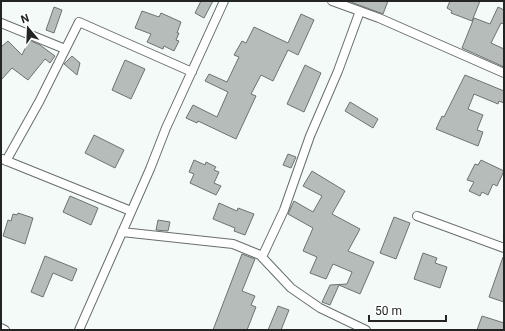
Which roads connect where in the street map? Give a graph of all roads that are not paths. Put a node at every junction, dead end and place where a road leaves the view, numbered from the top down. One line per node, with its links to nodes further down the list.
1 (224, 1): 6 (street)
2 (332, 1): 3 (street)
3 (360, 11): 7 (street); 13 (street)
4 (1, 23): 5 (street)
5 (65, 49): 6 (street); 8 (street)
6 (192, 72): 9 (street)
7 (504, 74)
8 (3, 160): 9 (street)
9 (131, 211): 11 (street)
10 (416, 216): 12 (street)
11 (122, 232): 13 (street); 16 (street)
12 (504, 248)
13 (262, 258): 17 (street)
14 (1, 328): 15 (street)
15 (5, 330)
16 (79, 330)
17 (366, 330)

